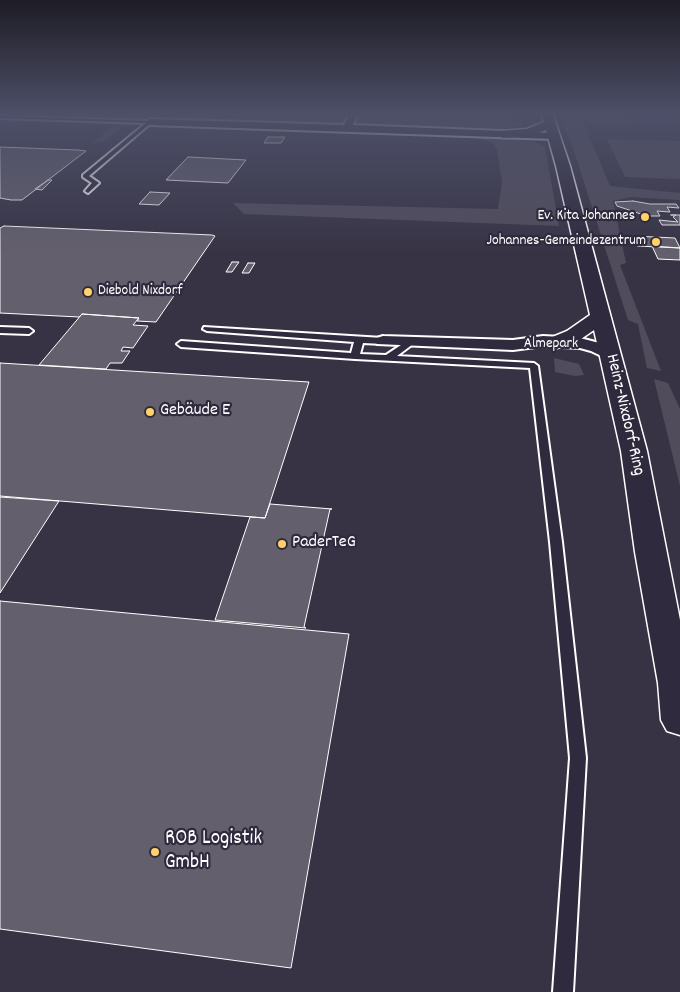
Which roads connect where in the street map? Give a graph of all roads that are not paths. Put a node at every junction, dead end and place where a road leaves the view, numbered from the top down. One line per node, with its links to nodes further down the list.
1 (102, 161): 3 (lane)
2 (560, 161): 4 (main road, Heinz-Nixdorf-Ring)
3 (88, 191)
4 (602, 317): 11 (main road); 14 (main road, Heinz-Nixdorf-Ring)
5 (207, 329): 8 (lane)
6 (0, 330): 7 (lane)
7 (29, 331)
8 (359, 340): 9 (lane); 15 (lane)
9 (383, 341): 10 (street, Almepark)
10 (410, 342): 13 (street, Almepark); 16 (lane)
11 (558, 342): 13 (street, Almepark); 14 (street, Almepark)
12 (181, 344): 15 (lane)
13 (513, 345): 14 (street, Almepark)
14 (610, 355): 17 (main road, Heinz-Nixdorf-Ring)
15 (355, 356): 16 (lane)
16 (388, 358): 18 (lane)
17 (680, 720)
18 (563, 992)

